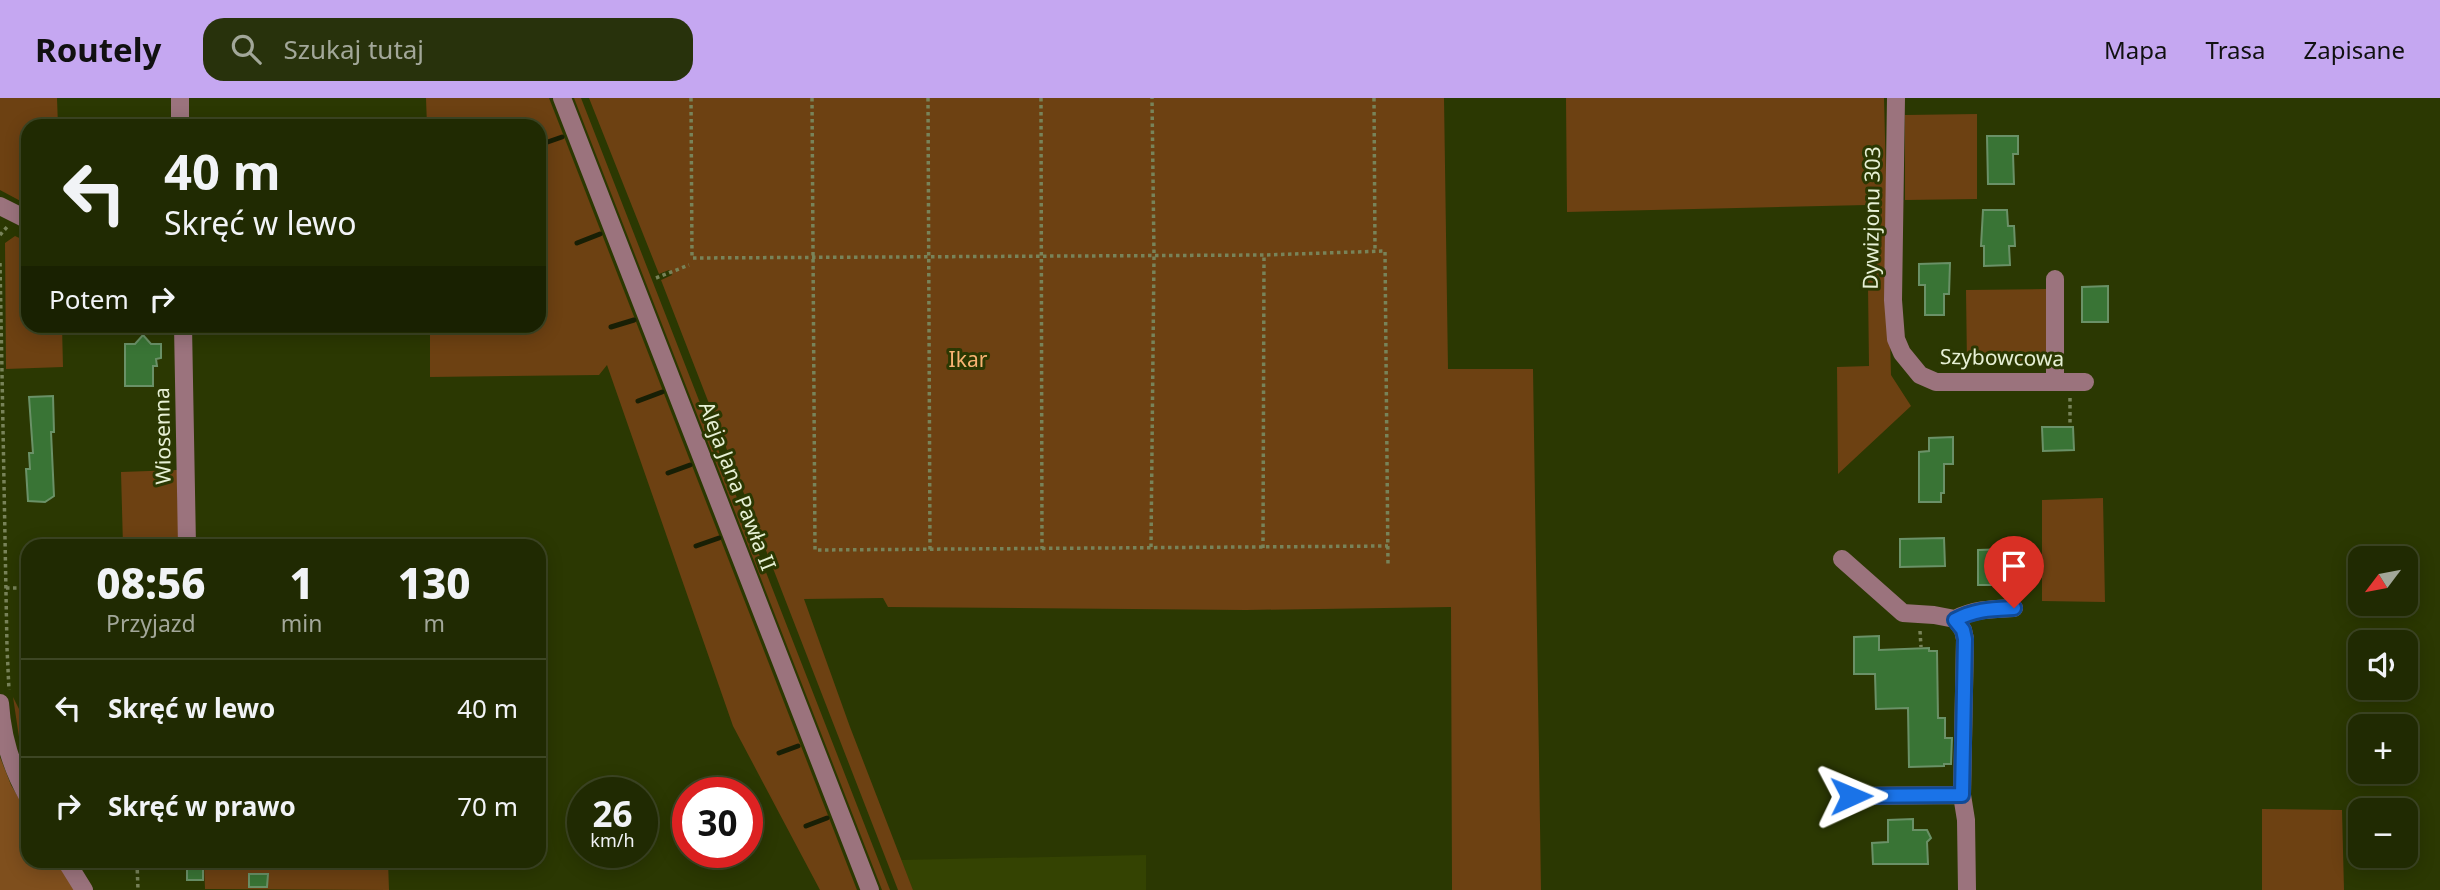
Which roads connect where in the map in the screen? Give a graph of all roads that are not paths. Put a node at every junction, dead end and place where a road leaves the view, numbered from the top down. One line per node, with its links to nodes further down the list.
1 (180, 98): 4 (street)
2 (562, 98): 20 (street, Aleja Jana Pawła II)
3 (1896, 98): 9 (street, Dywizjonu 303)
4 (180, 119)
5 (0, 206): 6 (street)
6 (21, 216)
7 (2054, 279): 9 (street, Szybowcowa)
8 (183, 333): 10 (street, Wiosenna)
9 (1896, 339)
10 (187, 539)
11 (1842, 559): 13 (street)
12 (2014, 608): 13 (street)
13 (1955, 620): 16 (street)
14 (5, 698): 15 (street)
15 (21, 782)
16 (1962, 795): 17 (street); 21 (street)
17 (1851, 796)
18 (70, 868): 19 (street)
19 (84, 890)
20 (870, 890)
21 (1967, 890)

